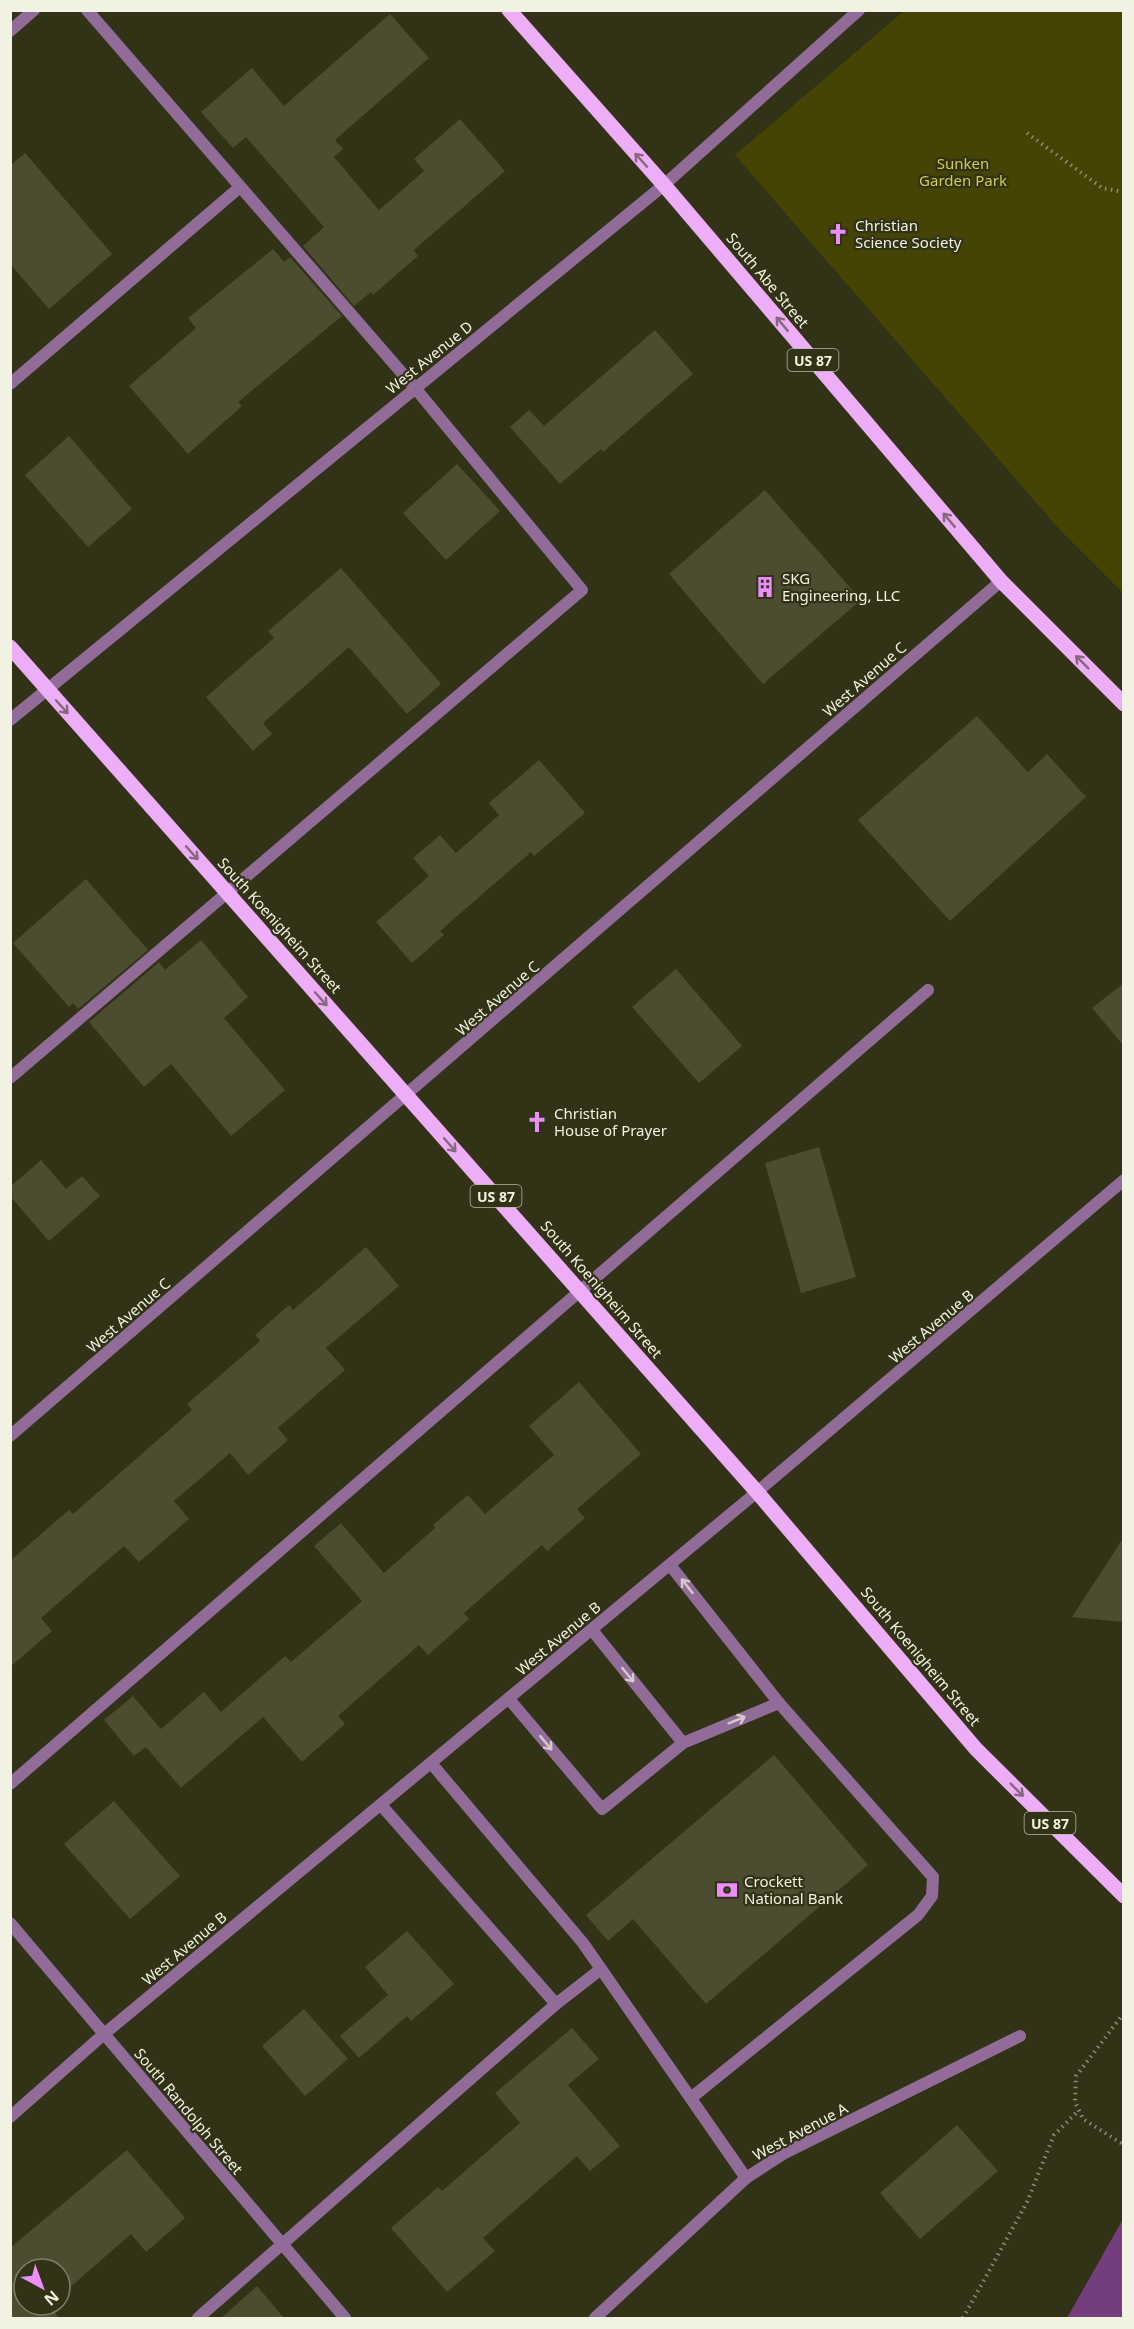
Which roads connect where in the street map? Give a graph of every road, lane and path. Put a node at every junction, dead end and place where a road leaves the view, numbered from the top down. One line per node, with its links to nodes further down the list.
1 (34, 10): 5 (street)
2 (87, 10): 8 (street)
3 (509, 10): 7 (main road, South Abe Street / US 87, one-way to 3)
4 (859, 10): 7 (street, West Avenue D)
5 (10, 31)
6 (1027, 133): 9 (path)
7 (663, 185): 11 (street, West Avenue D); 12 (main road, South Abe Street / US 87, one-way to 7)
8 (240, 187): 10 (street); 11 (street)
9 (1124, 192)
10 (10, 384)
11 (415, 388): 14 (street, West Avenue D); 17 (street)
12 (1001, 581): 15 (main road, South Abe Street / US 87, one-way to 12); 20 (street, West Avenue C)
13 (10, 646): 14 (main road, South Koenigheim Street / US 87)
14 (46, 689): 16 (street, West Avenue D); 17 (main road, South Koenigheim Street / US 87, one-way to 17)
15 (1124, 704)
16 (10, 720)
17 (228, 893): 19 (street); 20 (main road, South Koenigheim Street / US 87, one-way to 20)
18 (928, 990): 22 (street)
19 (10, 1078)
20 (407, 1095): 22 (main road, South Koenigheim Street / US 87, one-way to 22); 23 (street, West Avenue C)
21 (1124, 1180): 24 (street, West Avenue B)
22 (579, 1290): 24 (main road, South Koenigheim Street / US 87); 31 (street)
23 (10, 1436)
24 (757, 1492): 25 (street, West Avenue B); 33 (main road, South Koenigheim Street / US 87, one-way to 33)
25 (670, 1565): 26 (street, West Avenue B); 28 (street, one-way to 25)
26 (592, 1630): 27 (street, West Avenue B); 29 (street, one-way to 29)
27 (509, 1699): 29 (street, one-way to 29); 30 (street, West Avenue B)
28 (779, 1703): 29 (street, one-way to 28); 40 (street)
29 (683, 1743)
30 (431, 1763): 32 (street, West Avenue B); 35 (street)
31 (10, 1784)
32 (381, 1805): 36 (street); 38 (street, West Avenue B)
33 (1124, 1896)
34 (10, 1923): 38 (street, South Randolph Street)
35 (601, 1969): 36 (street); 40 (street)
36 (556, 2004): 45 (street)
37 (1124, 2013): 41 (path)
38 (104, 2034): 42 (street, West Avenue B); 45 (street, South Randolph Street)
39 (1020, 2036): 44 (street, West Avenue A)
40 (691, 2098): 44 (street)
41 (1079, 2110): 43 (path); 49 (path)
42 (10, 2116)
43 (1124, 2145)
44 (746, 2178): 48 (street, West Avenue A)
45 (284, 2246): 46 (street); 47 (street, South Randolph Street)
46 (198, 2319)
47 (345, 2319)
48 (595, 2319)
49 (963, 2319)

